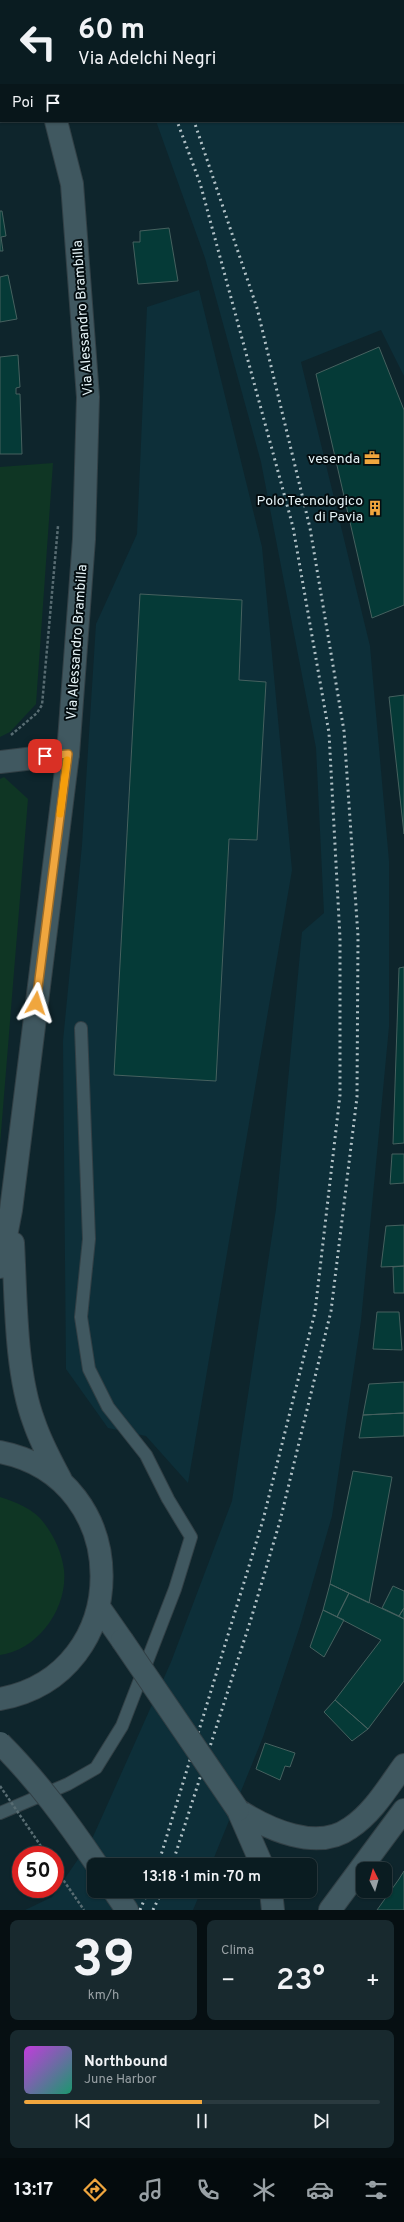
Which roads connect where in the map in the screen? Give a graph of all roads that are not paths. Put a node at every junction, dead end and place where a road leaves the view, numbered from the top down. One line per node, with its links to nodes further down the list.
1 (56, 122): 2 (main road, Via Alessandro Brambilla)
2 (68, 754): 3 (main road); 5 (main road, Via Alessandro Brambilla)
3 (0, 762)
4 (80, 1028): 15 (lane)
5 (11, 1210): 6 (main road, Via Alessandro Brambilla); 8 (main road, Via Alessandro Brambilla)
6 (0, 1267)
7 (0, 1452): 8 (main road)
8 (63, 1483): 9 (main road)
9 (99, 1607): 10 (main road); 13 (main road, bridge)
10 (0, 1699)
11 (0, 1743): 16 (main road, bridge)
12 (404, 1765): 13 (main road)
13 (238, 1810): 17 (main road)
14 (404, 1810): 22 (main road)
15 (0, 1813)
16 (91, 1858)
17 (259, 1858)
18 (118, 1898): 20 (main road)
19 (272, 1898): 21 (main road)
20 (126, 1910)
21 (273, 1910)
22 (330, 1910)

